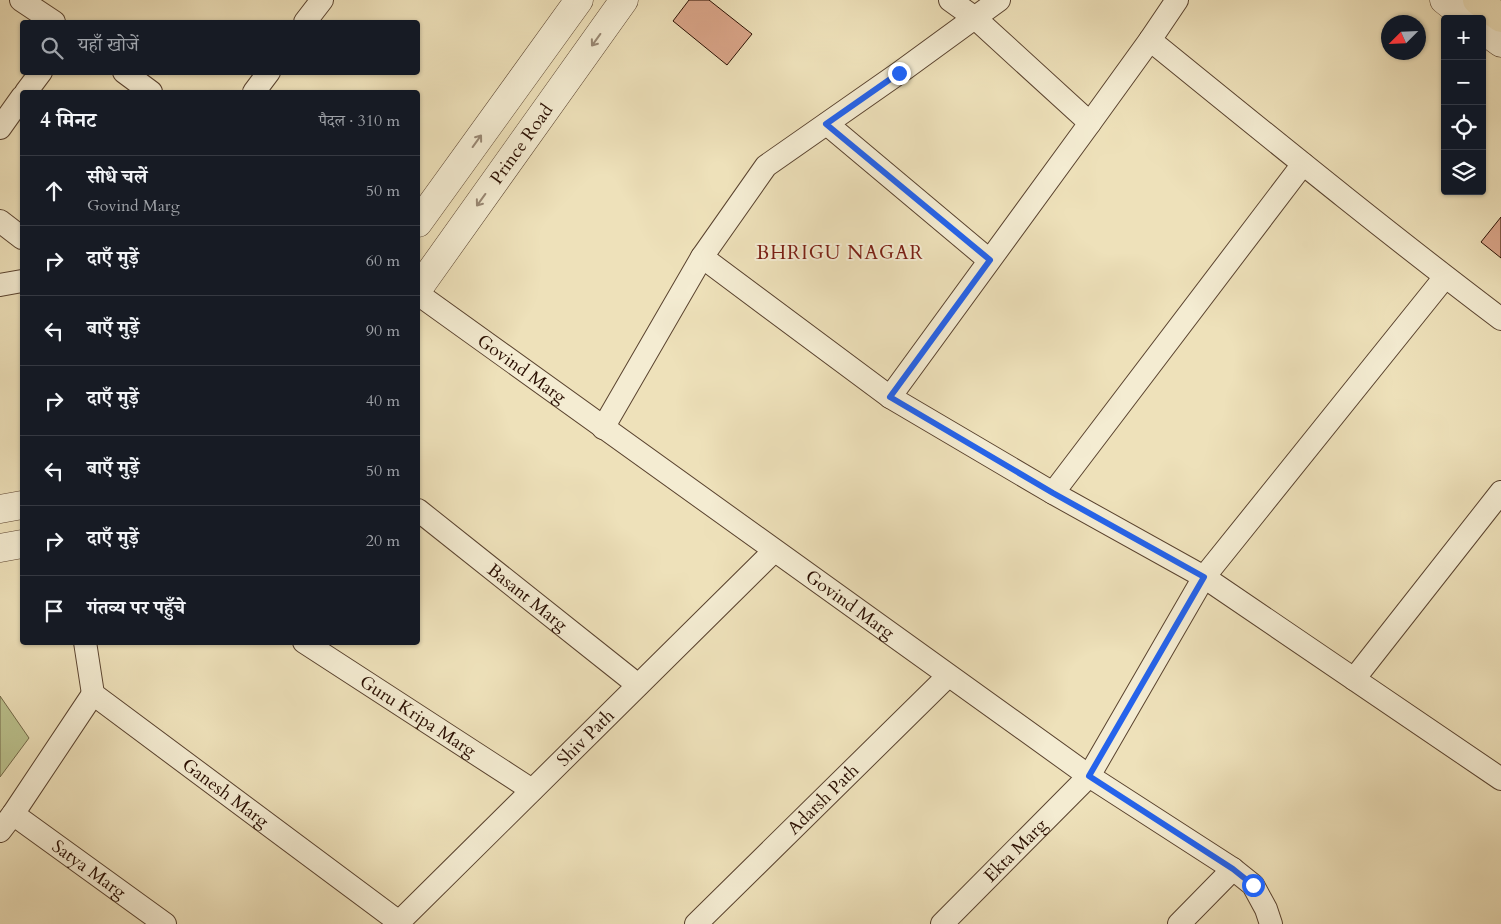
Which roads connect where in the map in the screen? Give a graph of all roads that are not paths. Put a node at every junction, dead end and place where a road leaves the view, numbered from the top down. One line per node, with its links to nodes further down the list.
1 (21, 0): 11 (street)
2 (322, 0): 12 (street)
3 (579, 0): 28 (street, one-way to 3)
4 (624, 0): 35 (street, Prince Road, one-way to 35)
5 (950, 0): 9 (street)
6 (1000, 0): 9 (street)
7 (1176, 0): 14 (street)
8 (1477, 0): 10 (highway)
9 (975, 18): 23 (street); 24 (street)
10 (1501, 18)
11 (51, 20)
12 (307, 20)
13 (1486, 32): 15 (street)
14 (1150, 40): 23 (street); 26 (street)
15 (1501, 43)
16 (39, 75): 19 (street)
17 (128, 75): 20 (street)
18 (267, 75): 21 (street)
19 (28, 90)
20 (148, 90)
21 (256, 90)
22 (20, 100): 25 (street)
23 (1090, 123): 31 (street)
24 (826, 124): 30 (street); 31 (street)
25 (0, 128)
26 (1303, 164): 32 (street); 41 (street)
27 (0, 221): 29 (street)
28 (420, 221)
29 (20, 236)
30 (702, 257): 38 (street); 39 (street)
31 (990, 260): 38 (street)
32 (1445, 277): 37 (street); 48 (street, Ekta Marg)
33 (20, 281): 34 (street)
34 (0, 285)
35 (420, 286)
36 (420, 295): 39 (street, Govind Marg)
37 (1501, 319)
38 (890, 397): 41 (street)
39 (603, 428): 47 (street, Govind Marg)
40 (1501, 492): 52 (street)
41 (1053, 493): 48 (street)
42 (20, 505): 43 (street)
43 (0, 509)
44 (420, 512): 53 (street, Basant Marg)
45 (20, 544): 46 (street)
46 (0, 548)
47 (774, 551): 51 (street, Govind Marg); 53 (street, Shiv Path)
48 (1204, 577): 52 (street); 56 (street, Ekta Marg)
49 (85, 645): 54 (street)
50 (309, 645): 57 (street, Guru Kripa Marg)
51 (948, 676): 56 (street, Govind Marg); 62 (street, Adarsh Path)
52 (1354, 679): 55 (street)
53 (638, 686): 57 (street, Shiv Path)
54 (93, 694): 58 (street); 60 (street, Ganesh Marg)
55 (1497, 768)
56 (1089, 776): 59 (street, Govind Marg); 63 (street, Ekta Marg)
57 (532, 790): 60 (street, Shiv Path)
58 (6, 822): 61 (street, Satya Marg)
59 (1233, 869): 64 (street); 65 (street, Govind Marg)
60 (398, 923)
61 (165, 924)
62 (696, 924)
63 (942, 924)
64 (1179, 924)
65 (1271, 924)

